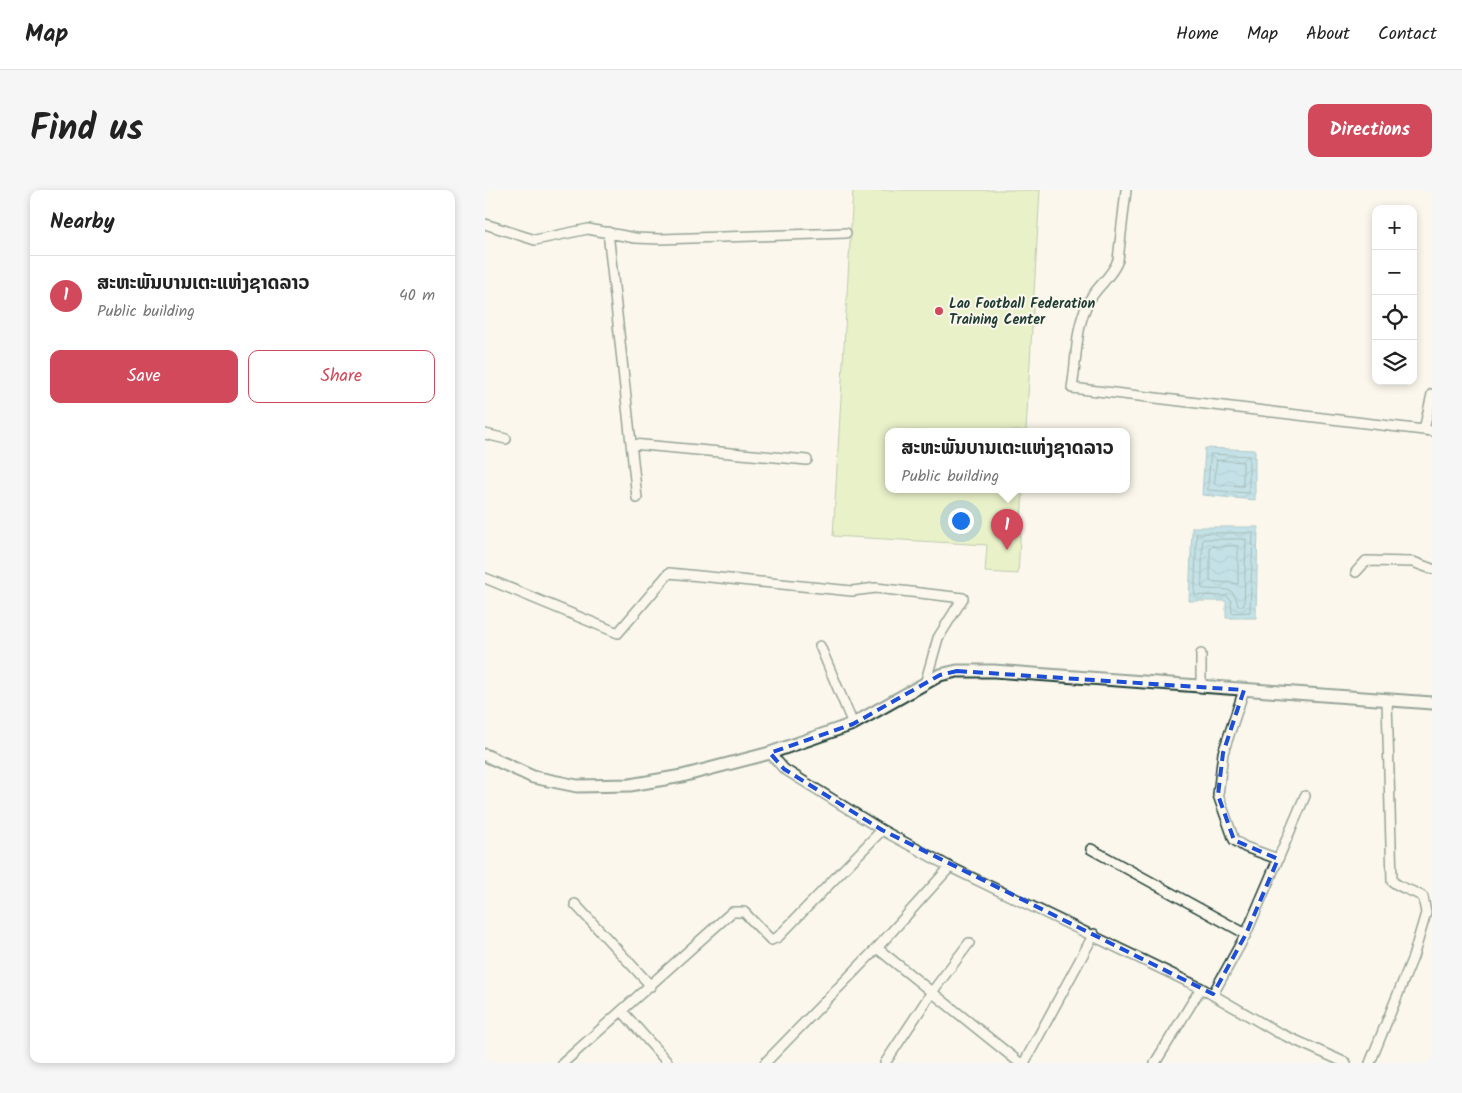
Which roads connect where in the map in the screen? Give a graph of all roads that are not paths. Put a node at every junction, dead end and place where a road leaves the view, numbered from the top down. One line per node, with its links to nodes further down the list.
1 (1126, 190): 6 (street)
2 (485, 224): 3 (street)
3 (608, 232): 4 (street); 9 (street)
4 (846, 233)
5 (1432, 394): 6 (street)
6 (1428, 431)
7 (485, 434): 8 (street)
8 (506, 439)
9 (632, 444): 10 (street); 11 (street)
10 (807, 460)
11 (637, 498)
12 (1432, 569): 13 (street)
13 (1356, 572)
14 (485, 578): 17 (street)
15 (820, 646): 22 (street)
16 (1201, 654): 18 (street)
17 (925, 684): 18 (street); 22 (street)
18 (1201, 687): 19 (street)
19 (1244, 690): 20 (street); 28 (street)
20 (1387, 700): 21 (street); 48 (street)
21 (1432, 703)
22 (853, 724): 23 (street)
23 (770, 753): 24 (street); 26 (street)
24 (485, 755)
25 (1305, 796): 28 (street)
26 (882, 830): 29 (street); 35 (street)
27 (1091, 849): 32 (street)
28 (1278, 859): 32 (street)
29 (950, 866): 31 (street); 34 (street)
30 (575, 904): 35 (street)
31 (1094, 934): 36 (street); 45 (street)
32 (1246, 934): 38 (street)
33 (969, 943): 37 (street)
34 (877, 948): 37 (street); 42 (street)
35 (651, 986): 39 (street)
36 (1201, 988): 38 (street); 46 (street)
37 (932, 992): 43 (street); 44 (street)
38 (1213, 994): 47 (street)
39 (622, 1011): 40 (street); 41 (street)
40 (563, 1063)
41 (668, 1063)
42 (765, 1063)
43 (885, 1063)
44 (1020, 1063)
45 (1024, 1063)
46 (1155, 1063)
47 (1346, 1063)
48 (1370, 1063)

